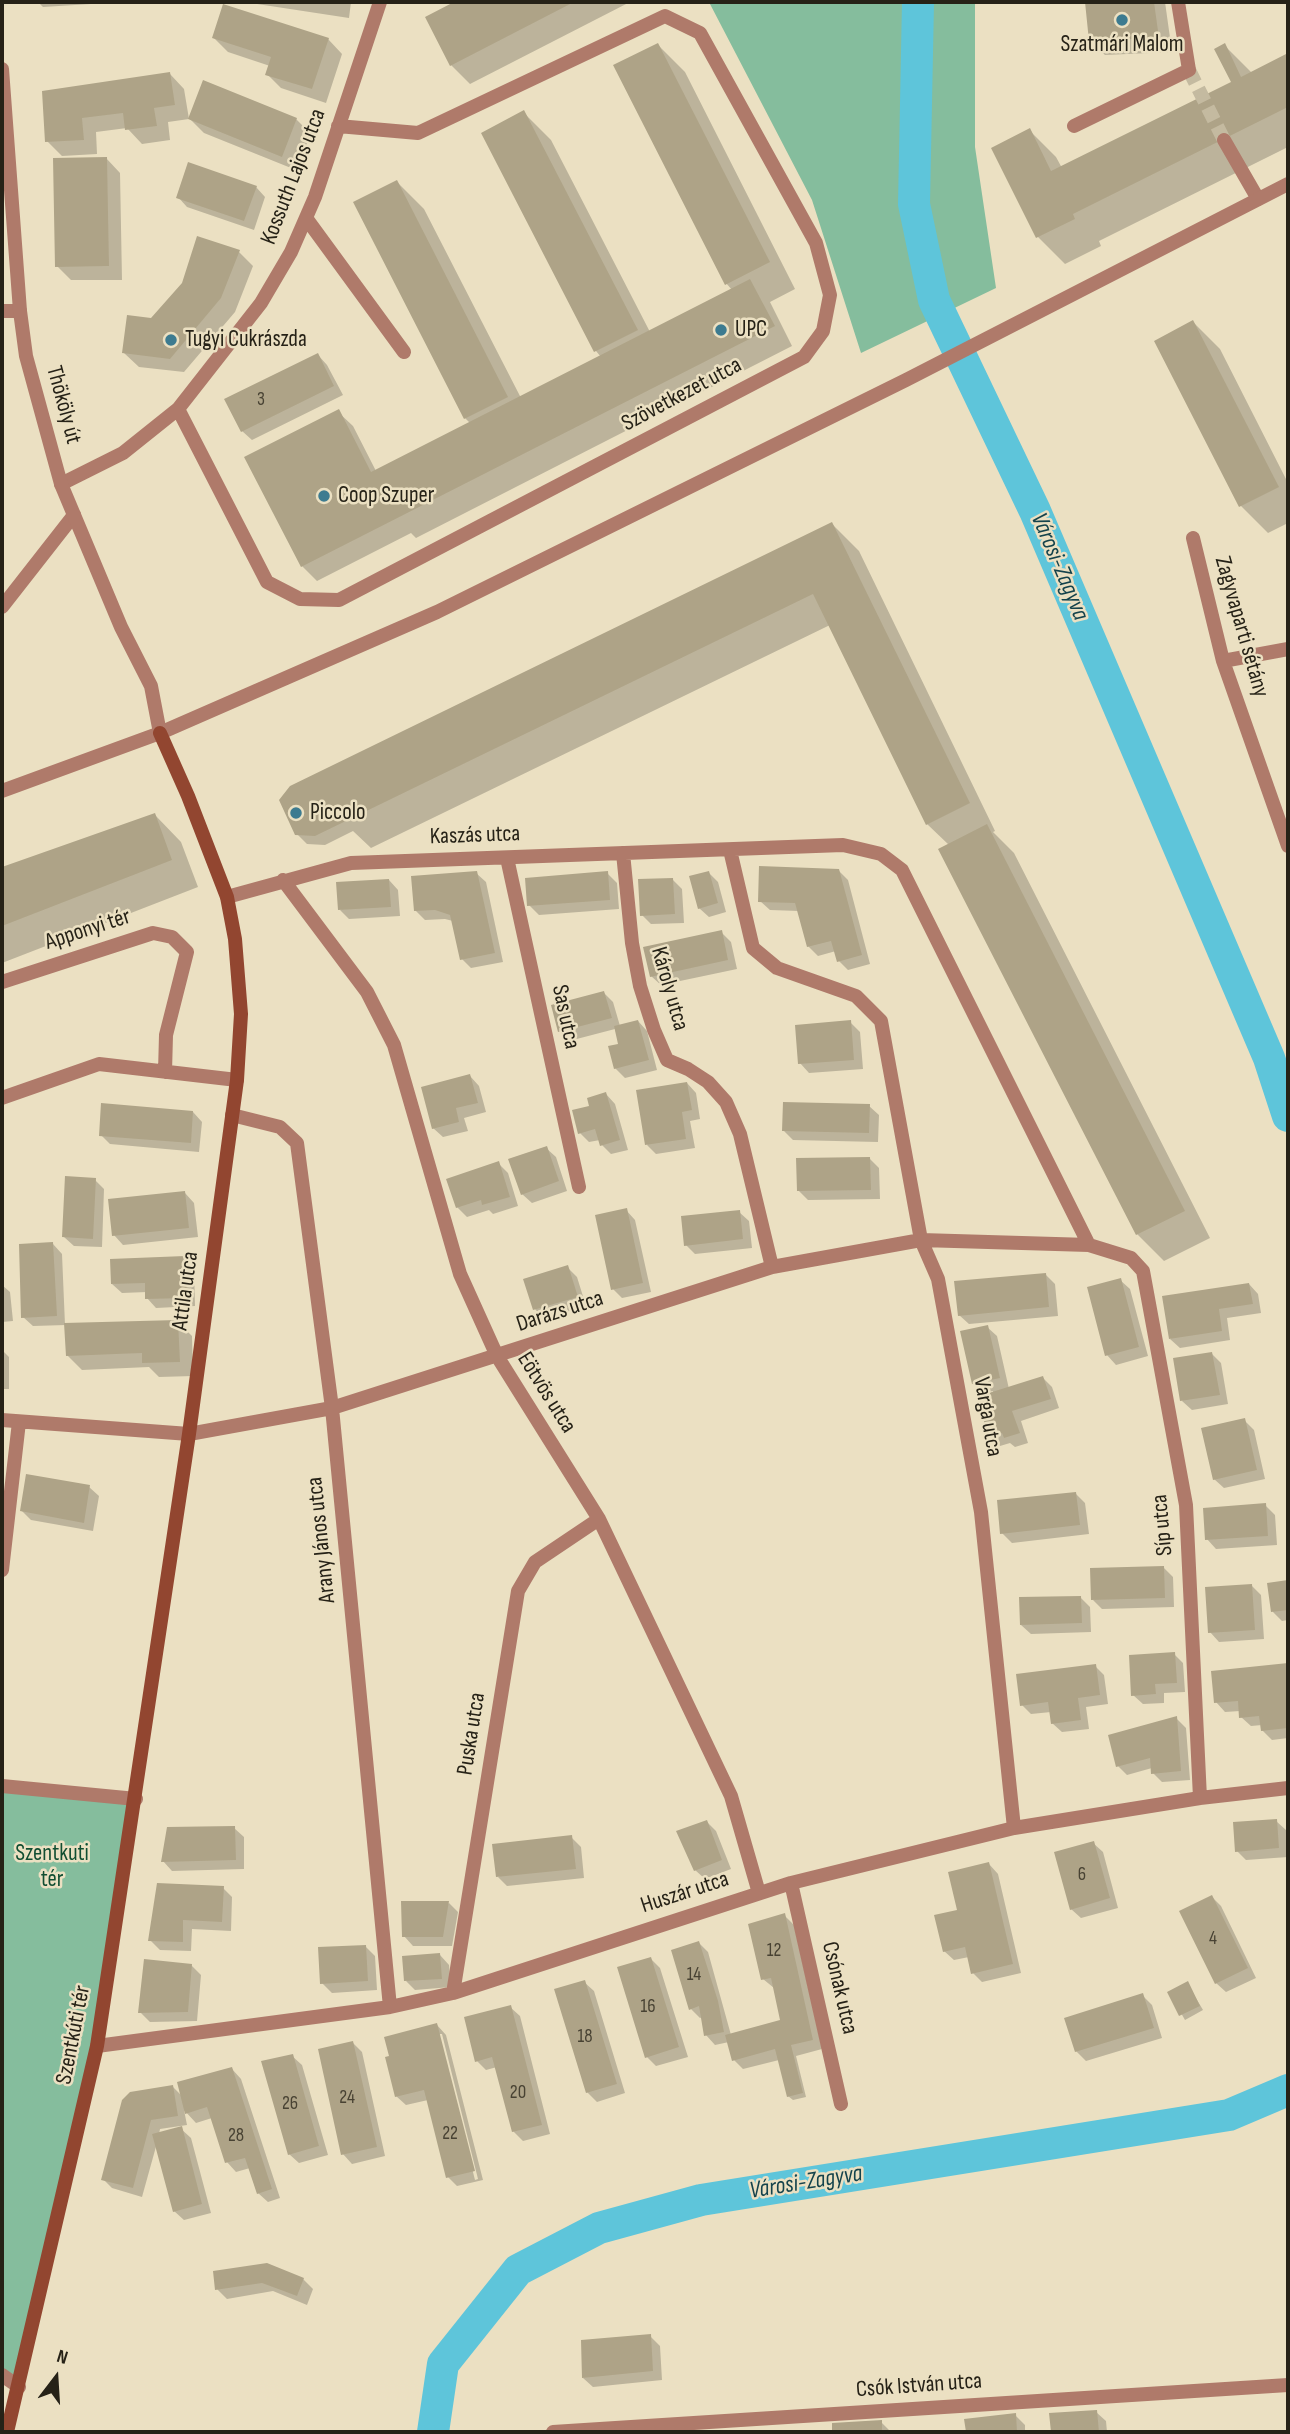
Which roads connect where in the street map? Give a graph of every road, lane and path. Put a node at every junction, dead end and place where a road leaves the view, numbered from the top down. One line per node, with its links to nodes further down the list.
1 (380, 2): 4 (street, Kossuth Lajos utca)
2 (1178, 2): 5 (street)
3 (2, 69): 10 (street, Thököly út)
4 (338, 126): 9 (street, Kossuth Lajos utca); 13 (street, Szövetkezet utca)
5 (1074, 126)
6 (1224, 140): 8 (street)
7 (1288, 184): 8 (street)
8 (1258, 200): 20 (street)
9 (306, 218): 12 (street); 13 (street, Kossuth Lajos utca)
10 (20, 310): 11 (street); 14 (street, Thököly út)
11 (2, 311)
12 (404, 352)
13 (178, 409): 14 (street, Kossuth Lajos utca)
14 (61, 484): 15 (street, Thököly út)
15 (74, 515): 17 (street); 20 (street, Thököly út)
16 (1193, 538): 19 (street, Zagyvaparti sétány)
17 (2, 607)
18 (1288, 649): 19 (street)
19 (1223, 662): 22 (street, Zagyvaparti sétány)
20 (160, 733): 21 (street); 27 (main road, Attila utca)
21 (2, 791)
22 (1288, 846)
23 (730, 850): 24 (street, Kaszás utca); 34 (street, Varga utca); 35 (street, Kaszás utca)
24 (623, 853): 25 (street, Kaszás utca); 37 (street, Károly utca)
25 (507, 858): 26 (street, Kaszás utca); 33 (street, Sas utca)
26 (283, 880): 27 (street, Kaszás utca); 38 (street, Eötvös utca)
27 (227, 897): 30 (main road, Attila utca)
28 (2, 982): 29 (street, Apponyi tér)
29 (165, 1072): 30 (street); 31 (street)
30 (237, 1080): 32 (main road, Attila utca)
31 (2, 1098)
32 (232, 1115): 39 (street, Arany János utca); 42 (main road, Attila utca)
33 (579, 1187)
34 (921, 1240): 35 (street, Darázs utca); 37 (street, Darázs utca); 49 (street, Varga utca)
35 (1089, 1245): 36 (street, Darázs utca)
36 (1131, 1258): 47 (street, Síp utca)
37 (772, 1267): 38 (street, Darázs utca)
38 (497, 1356): 39 (street, Darázs utca); 43 (street, Eötvös utca)
39 (332, 1408): 42 (street, Darázs utca); 53 (street, Arany János utca)
40 (2, 1420): 41 (street, Darázs utca)
41 (19, 1422): 42 (street, Darázs utca); 44 (street)
42 (189, 1434): 48 (main road, Attila utca)
43 (599, 1519): 51 (street, Eötvös utca); 52 (street, Puska utca)
44 (2, 1570)
45 (2, 1786): 48 (street)
46 (1288, 1788): 47 (street, Huszár utca)
47 (1200, 1798): 49 (street, Huszár utca)
48 (136, 1799): 54 (main road, Szentkúti tér)
49 (1014, 1828): 50 (street, Huszár utca)
50 (791, 1883): 51 (street, Huszár utca); 55 (street, Csónak utca)
51 (759, 1893): 52 (street, Huszár utca)
52 (453, 1993): 53 (street, Huszár utca)
53 (390, 2007): 54 (street, Huszár utca)
54 (97, 2046): 58 (main road, Szentkúti tér)
55 (842, 2104)
56 (2, 2375): 58 (street)
57 (1288, 2385): 60 (street, Csók István utca)
58 (19, 2387): 59 (main road, Szentkúti tér)
59 (7, 2432)
60 (552, 2432)

